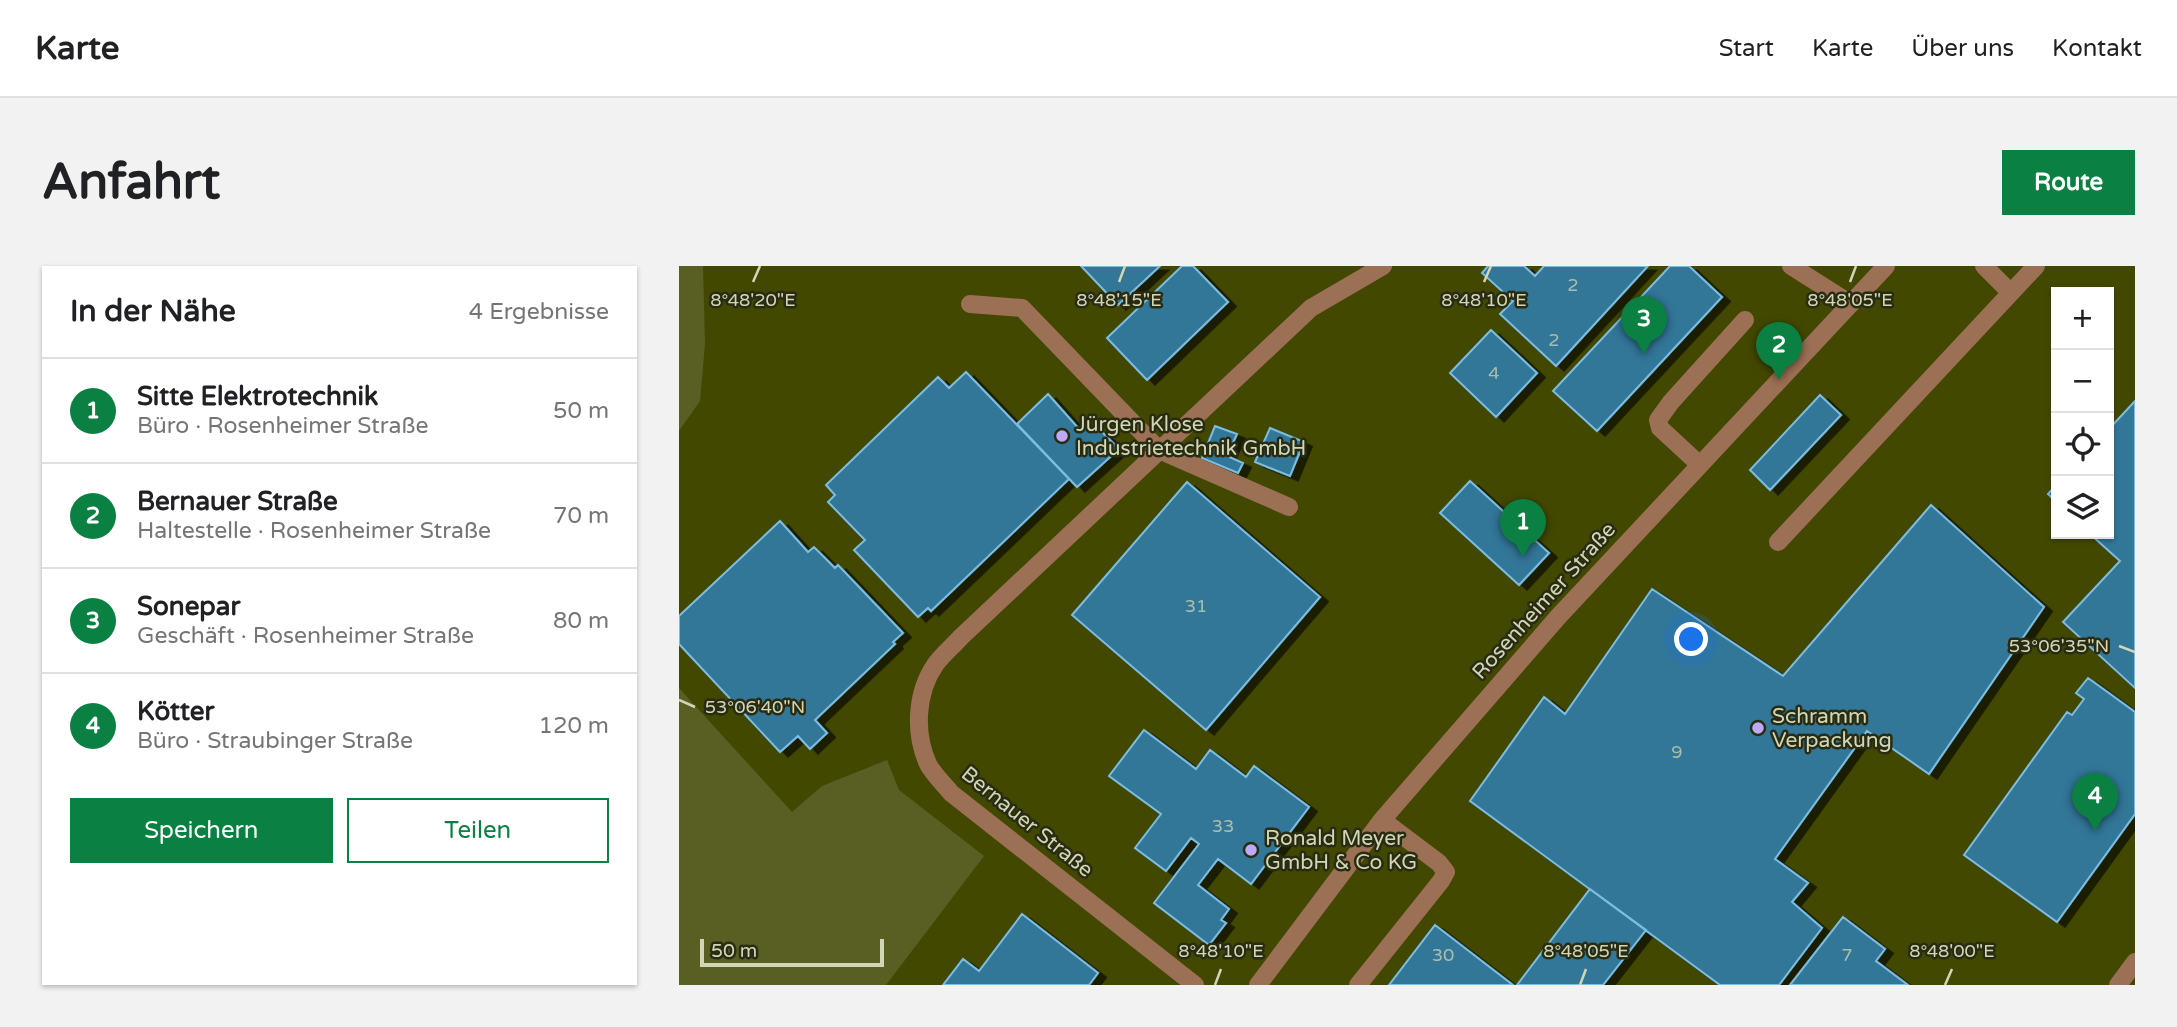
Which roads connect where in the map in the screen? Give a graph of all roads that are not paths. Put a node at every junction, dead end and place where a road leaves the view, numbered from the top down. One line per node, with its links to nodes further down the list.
1 (1383, 266): 10 (street, Bernauer Straße)
2 (1791, 266): 8 (street)
3 (1886, 266): 8 (street, Rosenheimer Straße)
4 (1984, 266): 6 (street)
5 (2036, 266): 6 (street)
6 (2011, 293): 13 (street)
7 (970, 304): 10 (street)
8 (1851, 304): 11 (street, Rosenheimer Straße)
9 (1745, 320): 11 (street)
10 (1159, 450): 12 (street); 16 (street, Bernauer Straße)
11 (1700, 465): 14 (street, Rosenheimer Straße)
12 (1289, 507)
13 (1778, 542)
14 (1382, 820): 17 (street, Rosenheimer Straße); 18 (street)
15 (2135, 962): 19 (street)
16 (1195, 985)
17 (1258, 985)
18 (1358, 985)
19 (2118, 985)

